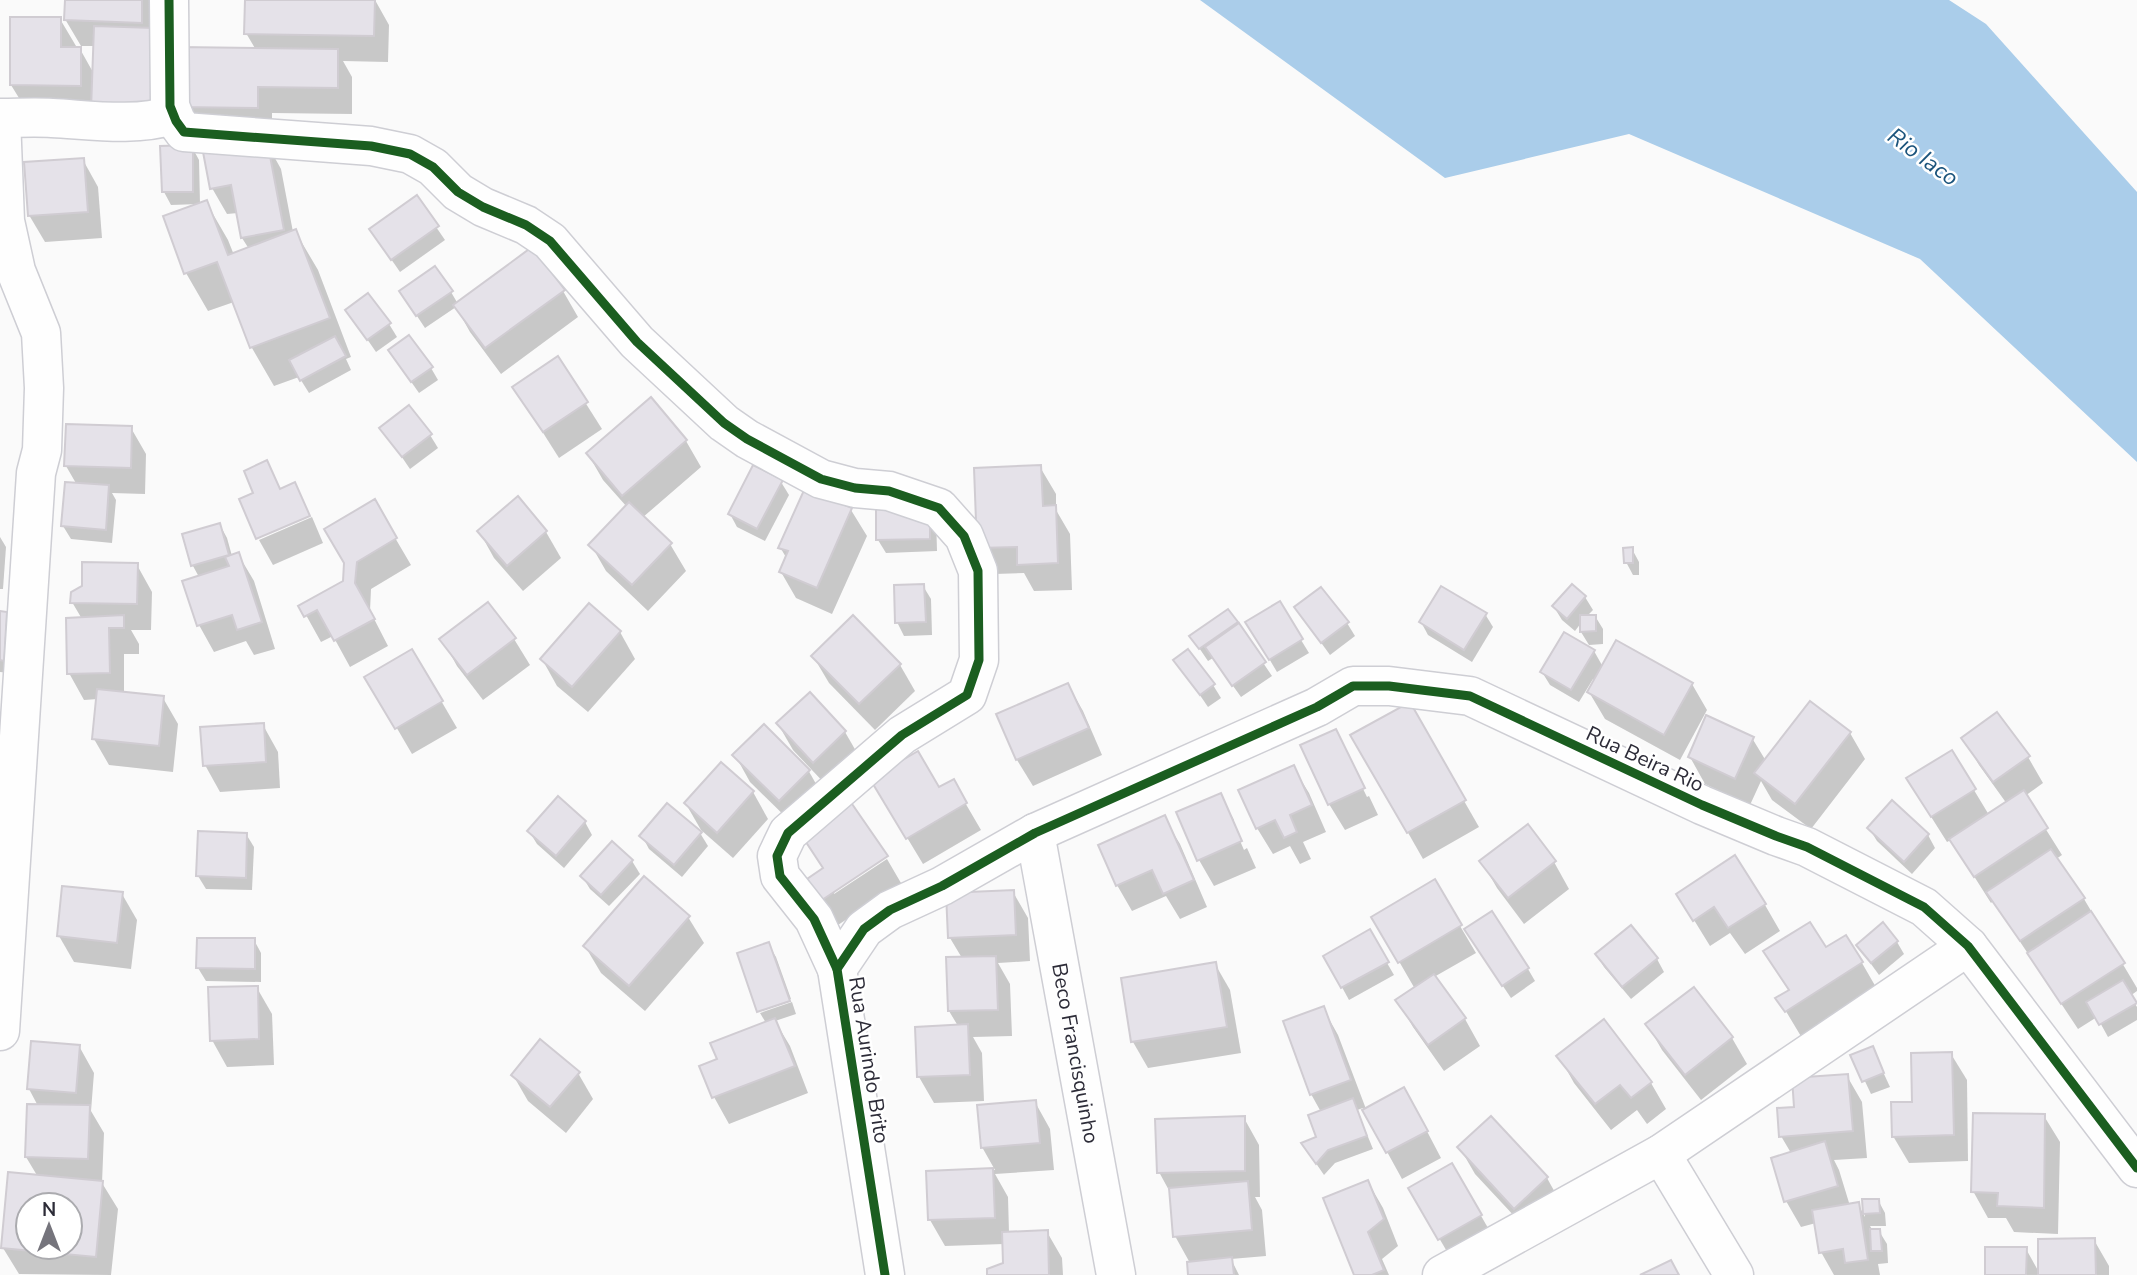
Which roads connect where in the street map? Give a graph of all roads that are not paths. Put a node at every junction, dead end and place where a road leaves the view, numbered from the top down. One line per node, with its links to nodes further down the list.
1 (169, 0): 2 (street)
2 (173, 115): 3 (street); 6 (street)
3 (1, 118): 7 (street)
4 (1035, 833): 5 (street, Rua Beira Rio); 6 (street, Rua Aurindo Brito); 11 (street, Beco Francisquinho)
5 (1968, 946): 8 (street); 9 (street, Rua Beira Rio)
6 (837, 969): 10 (street, Rua Aurindo Brito)
7 (0, 1031)
8 (1661, 1154): 12 (street); 13 (street)
9 (2137, 1168)
10 (885, 1275)
11 (1116, 1275)
12 (1442, 1275)
13 (1734, 1275)

